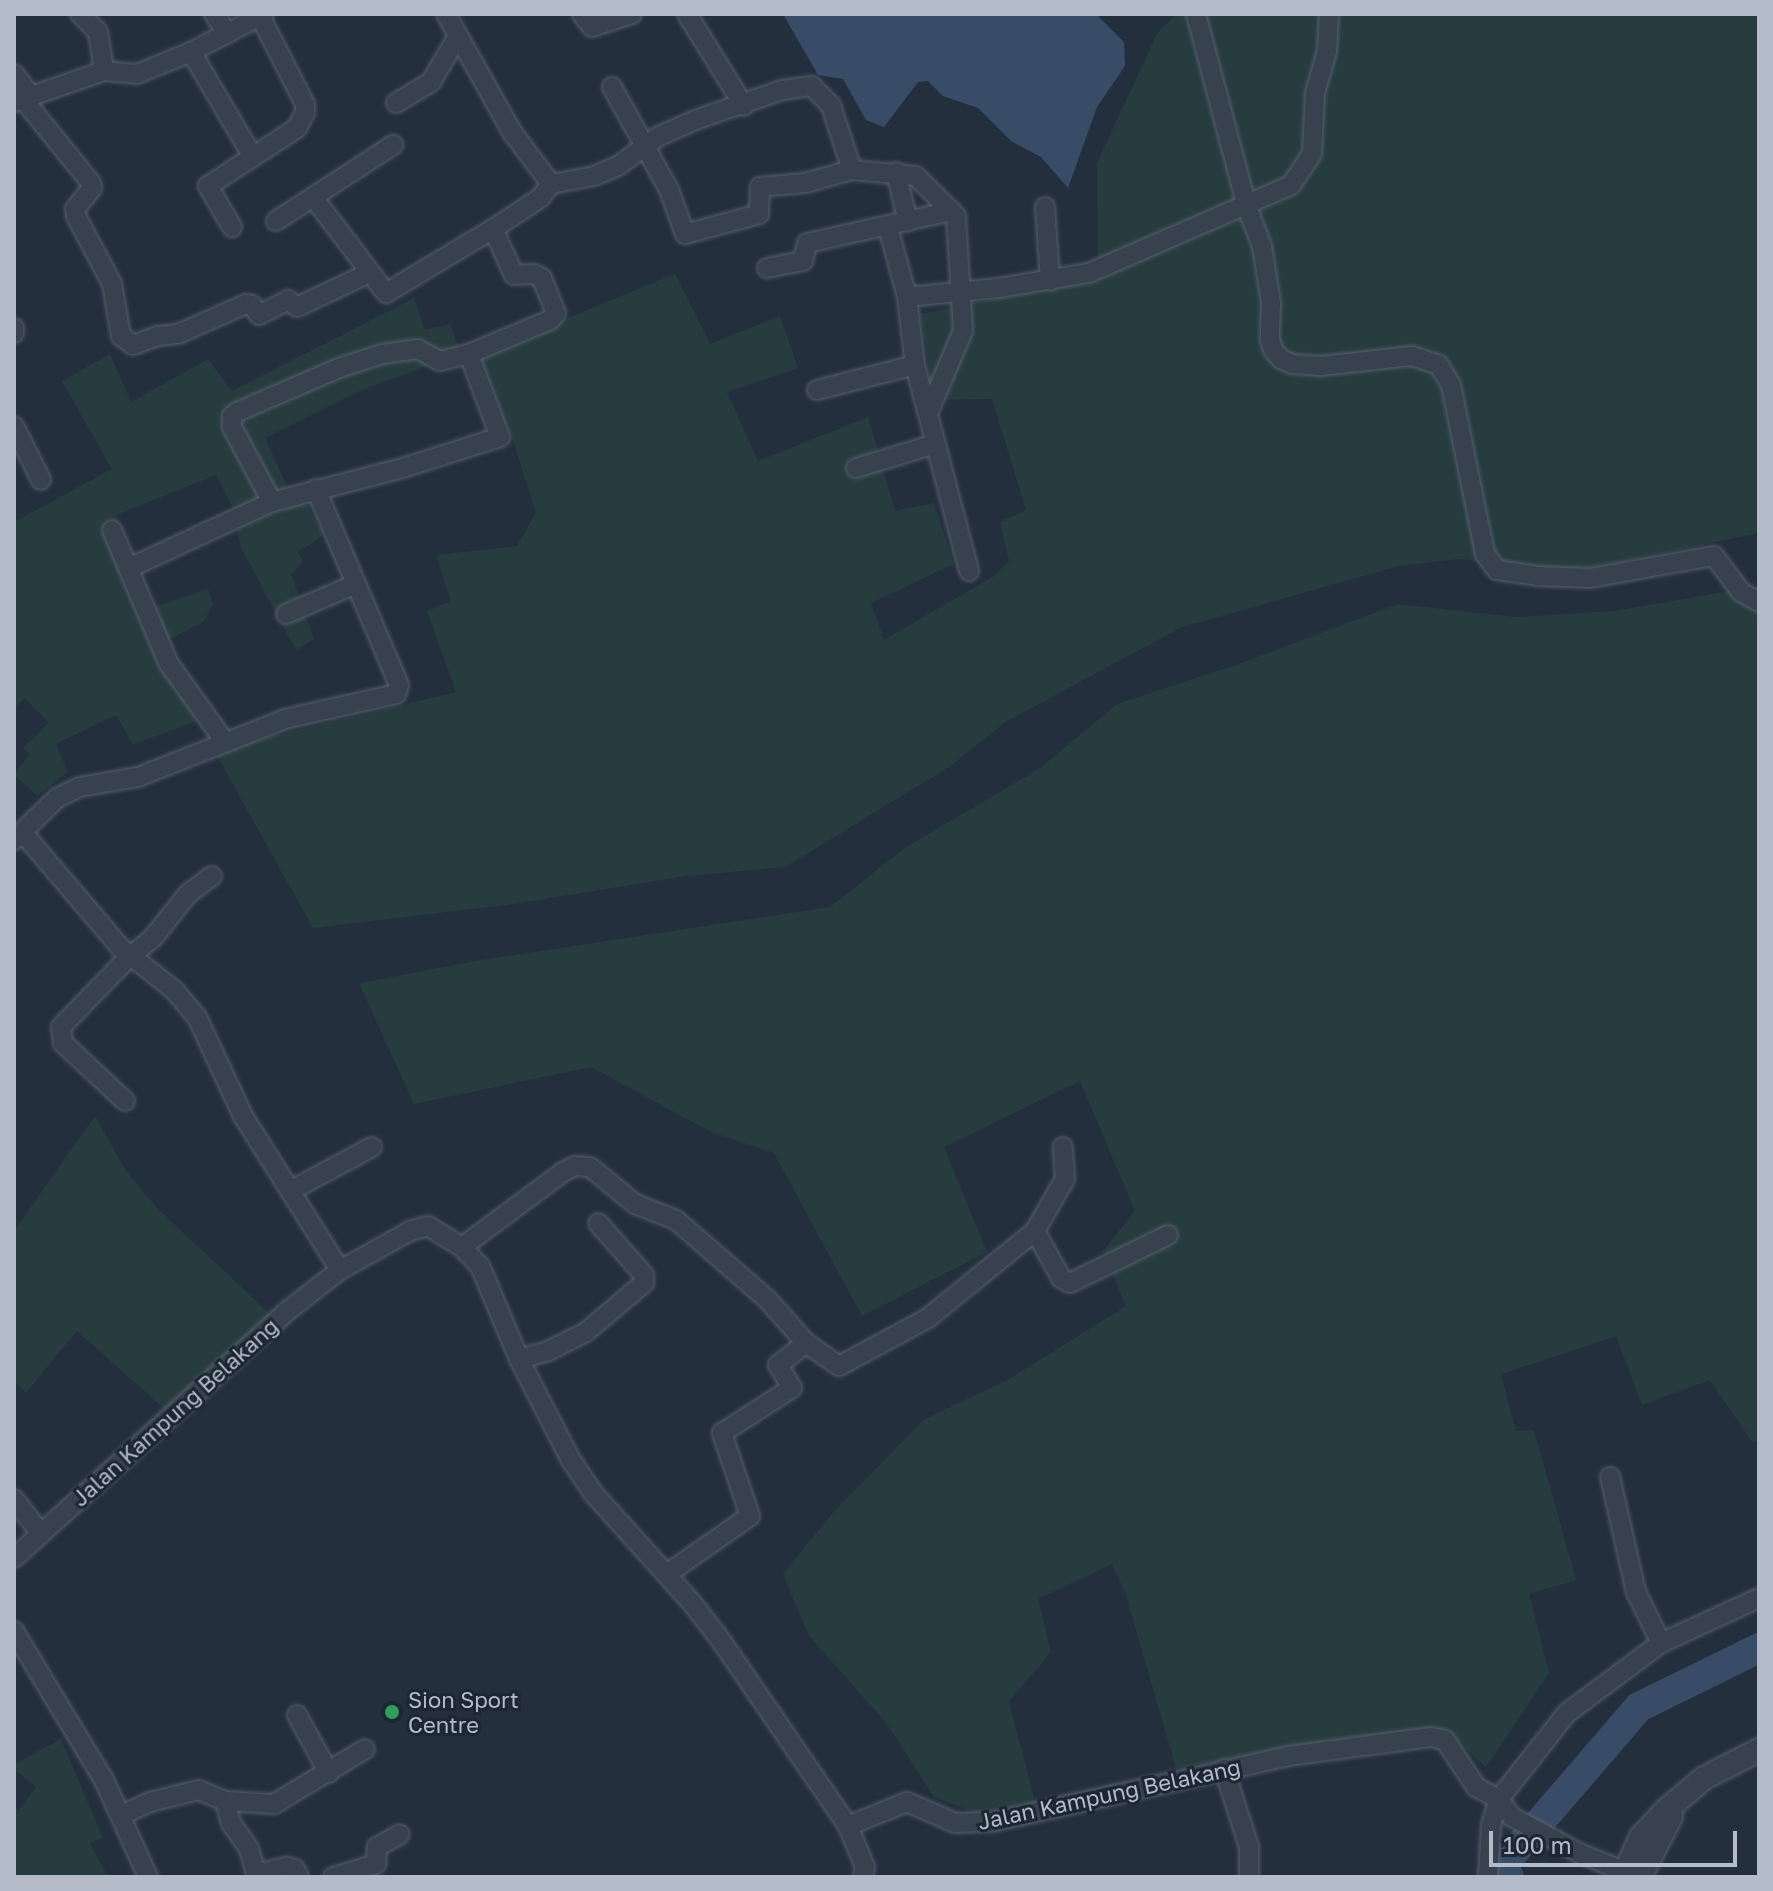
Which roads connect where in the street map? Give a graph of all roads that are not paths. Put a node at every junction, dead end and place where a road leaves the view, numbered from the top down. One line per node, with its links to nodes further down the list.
1 (80, 14): 13 (street)
2 (214, 14): 10 (street)
3 (446, 14): 11 (street)
4 (582, 14): 5 (street)
5 (632, 14)
6 (687, 14): 18 (street)
7 (1196, 14): 27 (street)
8 (1329, 14): 27 (street)
9 (262, 15): 10 (street); 21 (street)
10 (228, 34): 12 (street)
11 (458, 36): 17 (street); 24 (street)
12 (191, 52): 13 (street); 21 (street)
13 (104, 71): 16 (street)
14 (14, 74): 16 (street)
15 (612, 87): 20 (street)
16 (23, 99): 35 (street)
17 (396, 103)
18 (744, 106): 20 (street); 22 (street)
19 (393, 145): 25 (street)
20 (646, 147): 22 (street); 24 (street)
21 (253, 157): 31 (street)
22 (852, 170): 23 (street)
23 (896, 172): 28 (street); 30 (street)
24 (551, 184): 33 (street)
25 (313, 197): 29 (street); 35 (street)
26 (1045, 207): 36 (street)
27 (1247, 207): 36 (street); 53 (street)
28 (951, 211): 30 (street); 37 (street)
29 (276, 221)
30 (908, 222): 32 (street)
31 (232, 227)
32 (888, 227): 34 (street); 38 (street)
33 (493, 229): 35 (street); 39 (street)
34 (767, 268)
35 (369, 273)
36 (1050, 281): 37 (street)
37 (963, 289): 38 (street); 42 (street)
38 (907, 297): 40 (street)
39 (469, 354): 47 (street); 48 (street)
40 (915, 365): 41 (street); 42 (street)
41 (817, 390)
42 (928, 413): 44 (street)
43 (14, 426): 46 (street)
44 (935, 444): 45 (street); 51 (street)
45 (856, 468)
46 (41, 480)
47 (316, 489): 48 (street); 52 (street)
48 (272, 502): 50 (street)
49 (112, 530): 50 (street)
50 (129, 568): 55 (street)
51 (969, 571)
52 (356, 584): 54 (street); 55 (street)
53 (1759, 602)
54 (286, 614)
55 (219, 745): 56 (street)
56 (19, 836): 58 (street)
57 (212, 876): 58 (street)
58 (130, 956): 59 (street); 62 (street)
59 (125, 1101)
60 (372, 1147): 62 (street)
61 (1063, 1147): 64 (street)
62 (290, 1191): 67 (street)
63 (598, 1223): 69 (street)
64 (1035, 1231): 65 (street); 68 (street)
65 (1168, 1235)
66 (462, 1247): 67 (street, Jalan Kampung Belakang); 68 (street); 69 (street, Jalan Kampung Belakang)
67 (340, 1270): 72 (street, Jalan Kampung Belakang)
68 (806, 1343): 74 (street)
69 (519, 1359): 74 (street, Jalan Kampung Belakang)
70 (1610, 1477): 77 (street)
71 (14, 1499): 72 (street)
72 (41, 1534): 73 (street, Jalan Kampung Belakang)
73 (14, 1558)
74 (667, 1574): 86 (street, Jalan Kampung Belakang)
75 (1759, 1598): 77 (street)
76 (14, 1631): 85 (street)
77 (1661, 1643): 83 (street)
78 (297, 1715): 82 (street)
79 (365, 1749): 82 (street)
80 (1759, 1750): 88 (street)
81 (1224, 1769): 83 (street, Jalan Kampung Belakang); 86 (street, Jalan Kampung Belakang); 93 (street)
82 (329, 1773): 84 (street)
83 (1499, 1799): 88 (street, Jalan Kampung Belakang); 94 (street)
84 (225, 1801): 85 (street); 90 (street)
85 (122, 1815): 89 (street)
86 (848, 1826): 92 (street)
87 (400, 1834): 91 (street)
88 (1631, 1875)
89 (148, 1877)
90 (299, 1877)
91 (333, 1877)
92 (863, 1877)
93 (1249, 1877)
94 (1488, 1877)

